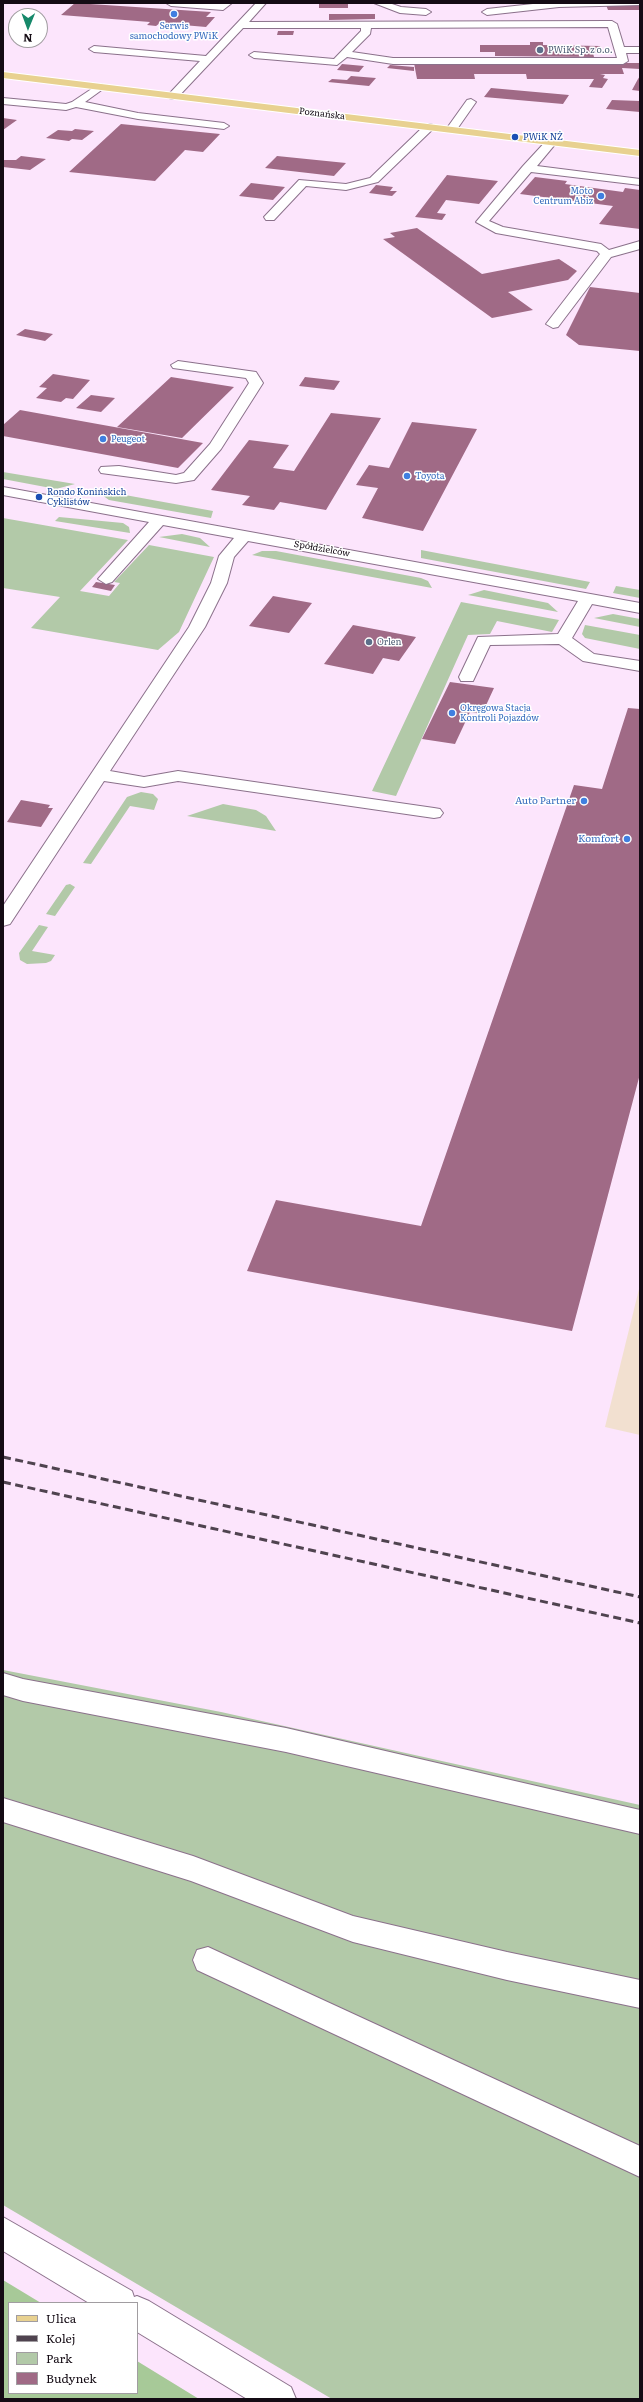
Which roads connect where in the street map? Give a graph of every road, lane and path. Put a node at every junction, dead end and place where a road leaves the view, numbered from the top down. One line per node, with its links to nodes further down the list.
1 (171, 3): 2 (street)
2 (227, 3)
3 (261, 3): 9 (street)
4 (379, 3): 6 (street)
5 (637, 3): 7 (street)
6 (438, 12)
7 (476, 12)
8 (459, 24): 10 (street); 11 (street); 13 (street)
9 (241, 25): 10 (street); 17 (street)
10 (366, 25): 15 (street)
11 (584, 35)
12 (94, 50): 17 (street)
13 (620, 50): 14 (street); 15 (street)
14 (640, 50)
15 (345, 54): 16 (street)
16 (254, 55)
17 (209, 59): 20 (street)
18 (3, 75): 19 (main road, Poznańska)
19 (99, 87): 20 (main road, Poznańska); 23 (street)
20 (173, 96): 25 (main road, Poznańska)
21 (3, 101): 23 (street)
22 (471, 102): 26 (street)
23 (76, 104): 24 (street)
24 (224, 126)
25 (429, 127): 26 (main road, Poznańska); 31 (street)
26 (451, 130): 27 (main road, Poznańska)
27 (551, 142): 28 (main road, Poznańska); 29 (street)
28 (640, 153)
29 (527, 168): 30 (street); 33 (street)
30 (640, 182)
31 (270, 217)
32 (640, 244): 33 (street)
33 (607, 254): 34 (street)
34 (553, 324)
35 (178, 365): 36 (street)
36 (106, 470)
37 (3, 491): 38 (street, Spółdzielców)
38 (159, 520): 39 (street, Spółdzielców); 40 (street)
39 (245, 535): 41 (street, Spółdzielców); 46 (street)
40 (106, 579)
41 (588, 598): 42 (street, Spółdzielców); 43 (street)
42 (640, 608)
43 (563, 639): 44 (street); 45 (street)
44 (640, 666)
45 (467, 677)
46 (99, 775): 47 (street); 48 (street)
47 (434, 813)
48 (3, 920)
49 (3, 1684): 51 (street)
50 (3, 1810): 53 (street)
51 (640, 1822)
52 (208, 1960): 54 (street)
53 (640, 1994)
54 (640, 2162)
55 (3, 2233): 56 (street)
56 (118, 2302)
57 (138, 2314): 58 (street)
58 (279, 2399)

